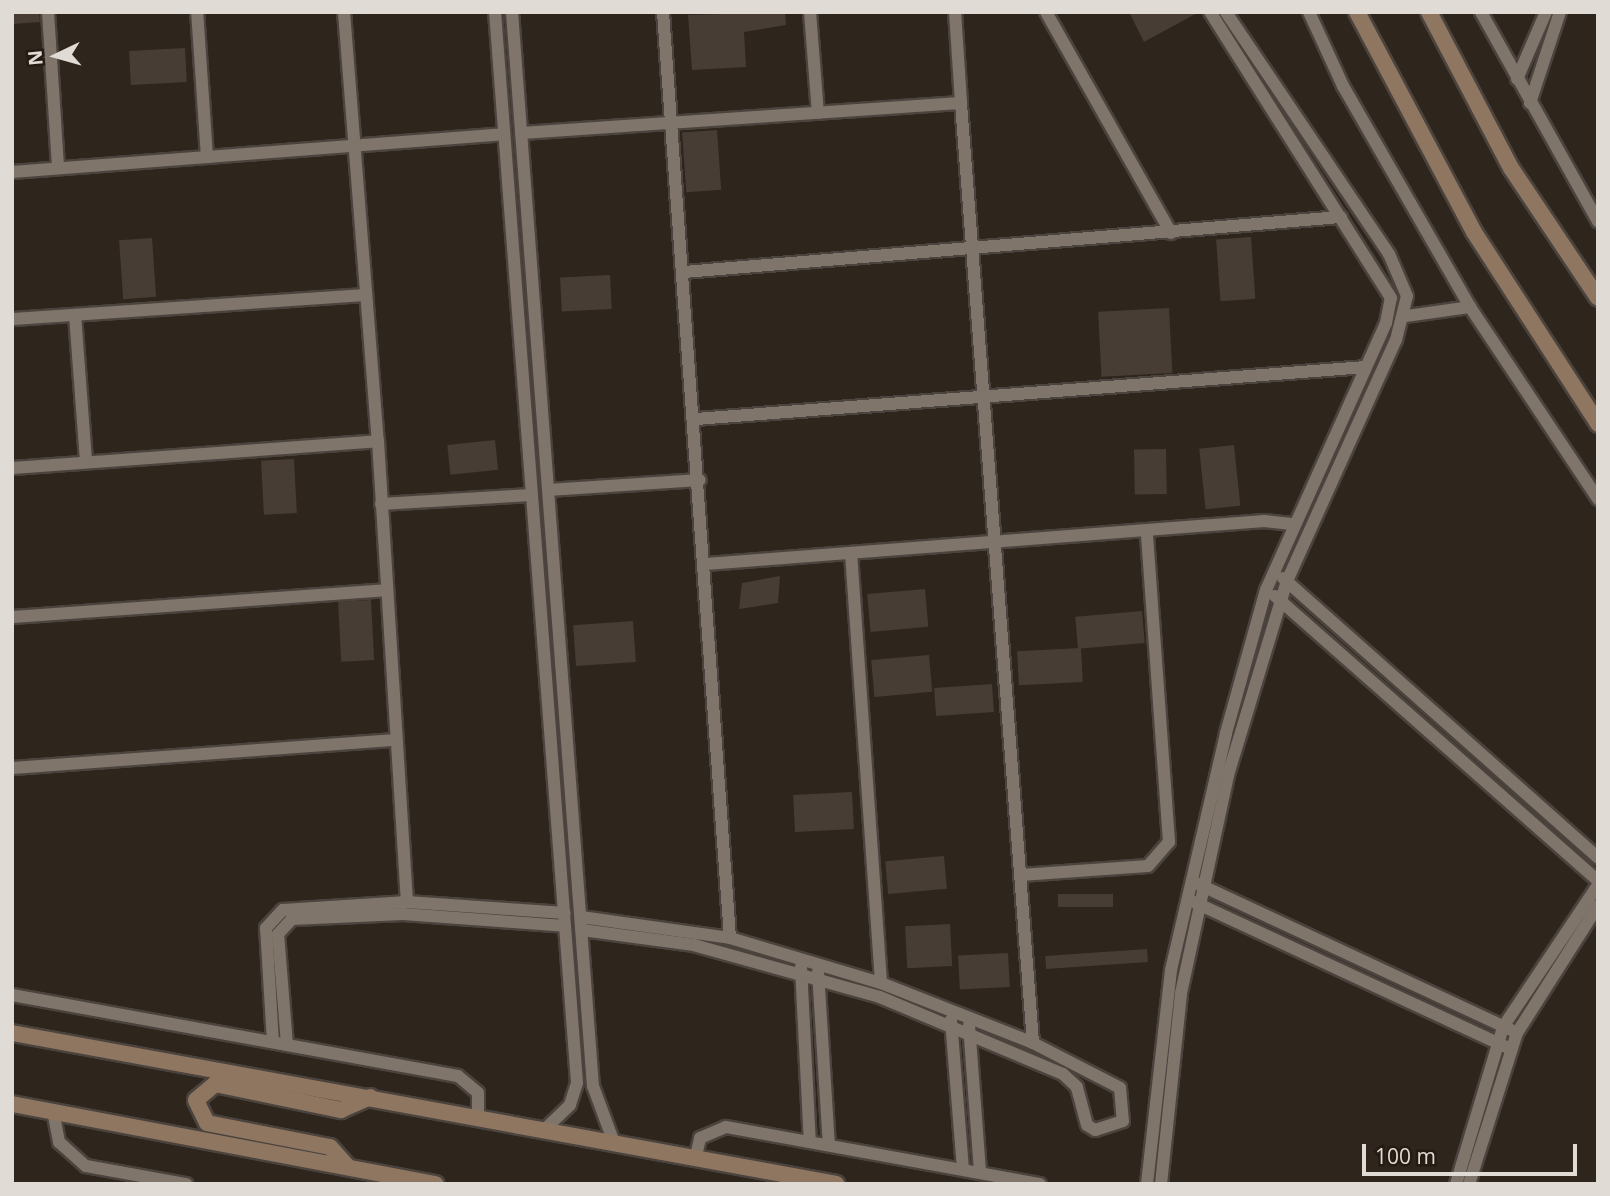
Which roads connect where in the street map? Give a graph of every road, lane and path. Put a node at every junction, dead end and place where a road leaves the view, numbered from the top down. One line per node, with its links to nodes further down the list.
1 (48, 12): 27 (street)
2 (197, 12): 26 (street)
3 (344, 12): 25 (street)
4 (495, 12): 24 (street)
5 (512, 12): 23 (street)
6 (663, 12): 22 (street)
7 (810, 12): 21 (street)
8 (955, 12): 19 (street)
9 (1046, 12): 31 (street)
10 (1210, 12): 29 (street)
11 (1226, 12): 38 (street)
12 (1309, 12): 36 (street)
13 (1357, 12): 43 (main road)
14 (1429, 12): 35 (main road)
15 (1481, 12): 18 (street)
16 (1546, 12): 18 (street)
17 (1560, 12): 20 (street)
18 (1517, 79): 20 (street)
19 (961, 103): 21 (street); 32 (street)
20 (1530, 103): 30 (street)
21 (818, 113): 22 (street)
22 (670, 122): 23 (street); 33 (street)
23 (521, 133): 48 (street)
24 (503, 134): 25 (street); 49 (street)
25 (354, 146): 26 (street); 34 (street)
26 (207, 157): 27 (street)
27 (58, 167): 28 (street)
28 (12, 172)
29 (1341, 217): 31 (street); 40 (street)
30 (1598, 221)
31 (1171, 233): 32 (street)
32 (974, 249): 33 (street); 41 (street)
33 (684, 272): 42 (street)
34 (366, 295): 37 (street); 44 (street)
35 (1598, 298)
36 (1470, 307): 38 (street); 50 (street)
37 (75, 315): 39 (street); 45 (street)
38 (1406, 316): 58 (street)
39 (12, 319)
40 (1365, 367): 41 (street); 52 (street)
41 (985, 397): 42 (street); 54 (street)
42 (696, 419): 47 (street)
43 (1598, 424)
44 (378, 441): 45 (street); 51 (street)
45 (86, 462): 46 (street)
46 (12, 468)
47 (700, 480): 48 (street); 56 (street)
48 (548, 490): 75 (street)
49 (531, 495): 51 (street); 74 (street)
50 (1598, 499)
51 (381, 504): 59 (street)
52 (1292, 524): 53 (street); 57 (street)
53 (1147, 532): 54 (street); 66 (street)
54 (997, 541): 55 (street); 66 (street)
55 (851, 553): 56 (street); 80 (street)
56 (706, 564): 76 (street)
57 (1274, 572): 58 (street); 60 (street)
58 (1287, 581): 61 (street); 65 (street)
59 (386, 590): 62 (street); 63 (street)
60 (1266, 590): 61 (street); 67 (street)
61 (1281, 600): 68 (street); 69 (street)
62 (12, 617)
63 (396, 740): 64 (street); 71 (street)
64 (12, 768)
65 (1598, 858)
66 (1021, 875): 90 (street)
67 (1189, 880): 69 (street); 70 (street)
68 (1598, 883): 85 (street)
69 (1203, 886): 72 (street); 85 (street)
70 (1185, 898): 72 (street); 110 (street)
71 (407, 902): 74 (street); 89 (street)
72 (1199, 904): 91 (street); 111 (street)
73 (1598, 906): 88 (street)
74 (565, 920): 92 (street); 98 (street)
75 (581, 923): 76 (street); 78 (street); 99 (street)
76 (730, 938): 78 (street)
77 (818, 964): 78 (street); 79 (street); 80 (street)
78 (801, 966): 79 (street); 100 (street)
79 (818, 979): 84 (street); 101 (street)
80 (881, 983): 82 (street)
81 (12, 995): 89 (street)
82 (951, 1010): 83 (street); 84 (street)
83 (969, 1018): 86 (street); 90 (street)
84 (951, 1024): 86 (street); 104 (street)
85 (1503, 1027): 88 (street); 91 (street)
86 (969, 1032): 90 (street); 105 (street)
87 (12, 1033): 94 (main road)
88 (1517, 1033): 93 (street)
89 (273, 1042): 92 (street)
90 (1033, 1043)
91 (1497, 1043): 93 (street); 112 (street)
92 (287, 1045): 97 (street)
93 (1511, 1049): 113 (street)
94 (370, 1097): 97 (main road); 103 (main road)
95 (12, 1104): 96 (main road)
96 (53, 1111): 103 (main road); 106 (street)
97 (478, 1118): 98 (main road)
98 (547, 1127): 99 (main road)
99 (613, 1140): 102 (main road)
100 (810, 1142): 101 (street); 102 (street)
101 (829, 1145): 104 (street)
102 (696, 1156): 108 (main road)
103 (348, 1167): 107 (main road)
104 (963, 1170): 105 (street)
105 (980, 1173): 109 (street)
106 (186, 1184)
107 (436, 1184)
108 (836, 1184)
109 (1040, 1184)
110 (1147, 1184)
111 (1161, 1184)
112 (1455, 1184)
113 (1469, 1184)

